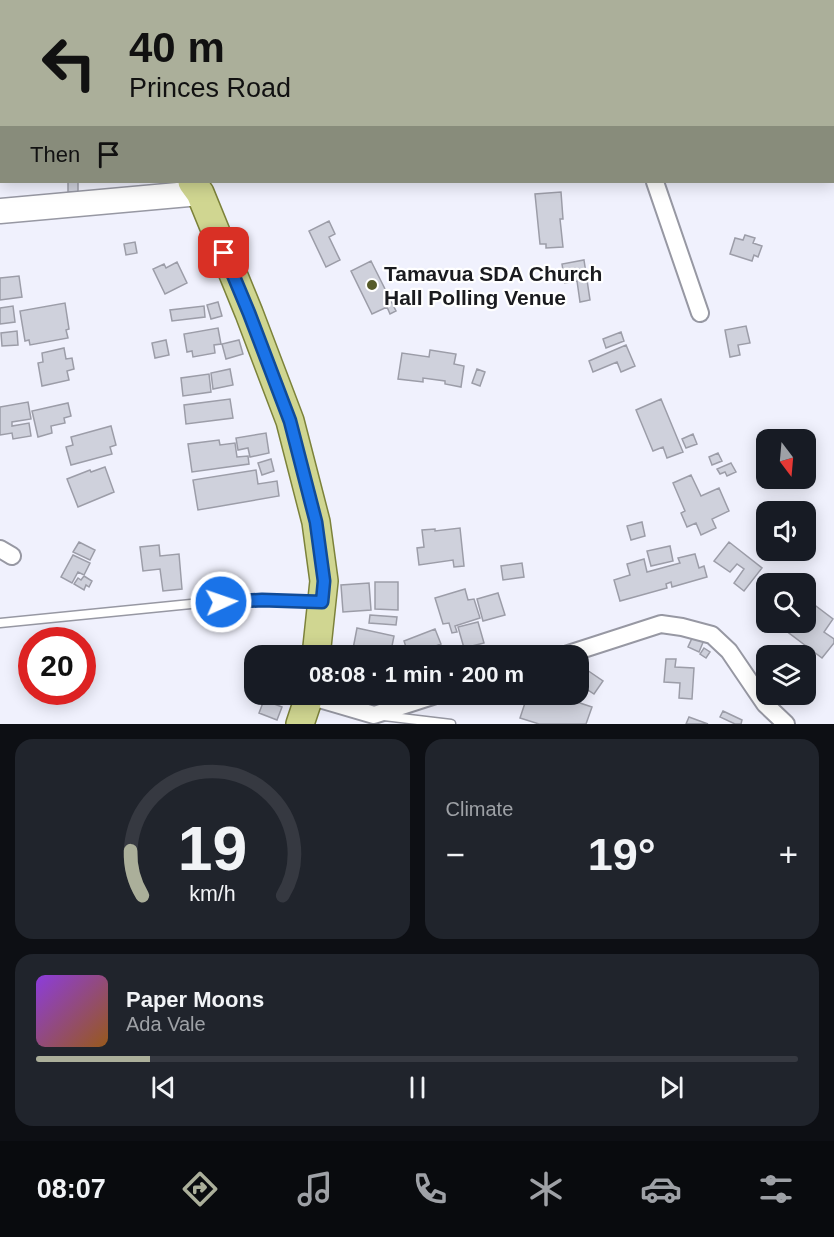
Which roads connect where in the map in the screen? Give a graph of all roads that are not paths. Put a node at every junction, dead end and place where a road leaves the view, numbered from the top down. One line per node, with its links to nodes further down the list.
1 (656, 183): 4 (street)
2 (196, 187): 3 (main road); 5 (main road)
3 (0, 211)
4 (700, 312)
5 (322, 602): 6 (lane); 7 (main road)
6 (0, 623)
7 (317, 645)
8 (589, 647): 15 (street)
9 (307, 705): 13 (main road)
10 (342, 705): 12 (street)
11 (405, 705): 12 (street)
12 (374, 715): 14 (lane)
13 (300, 724)
14 (451, 724)
15 (786, 724)

